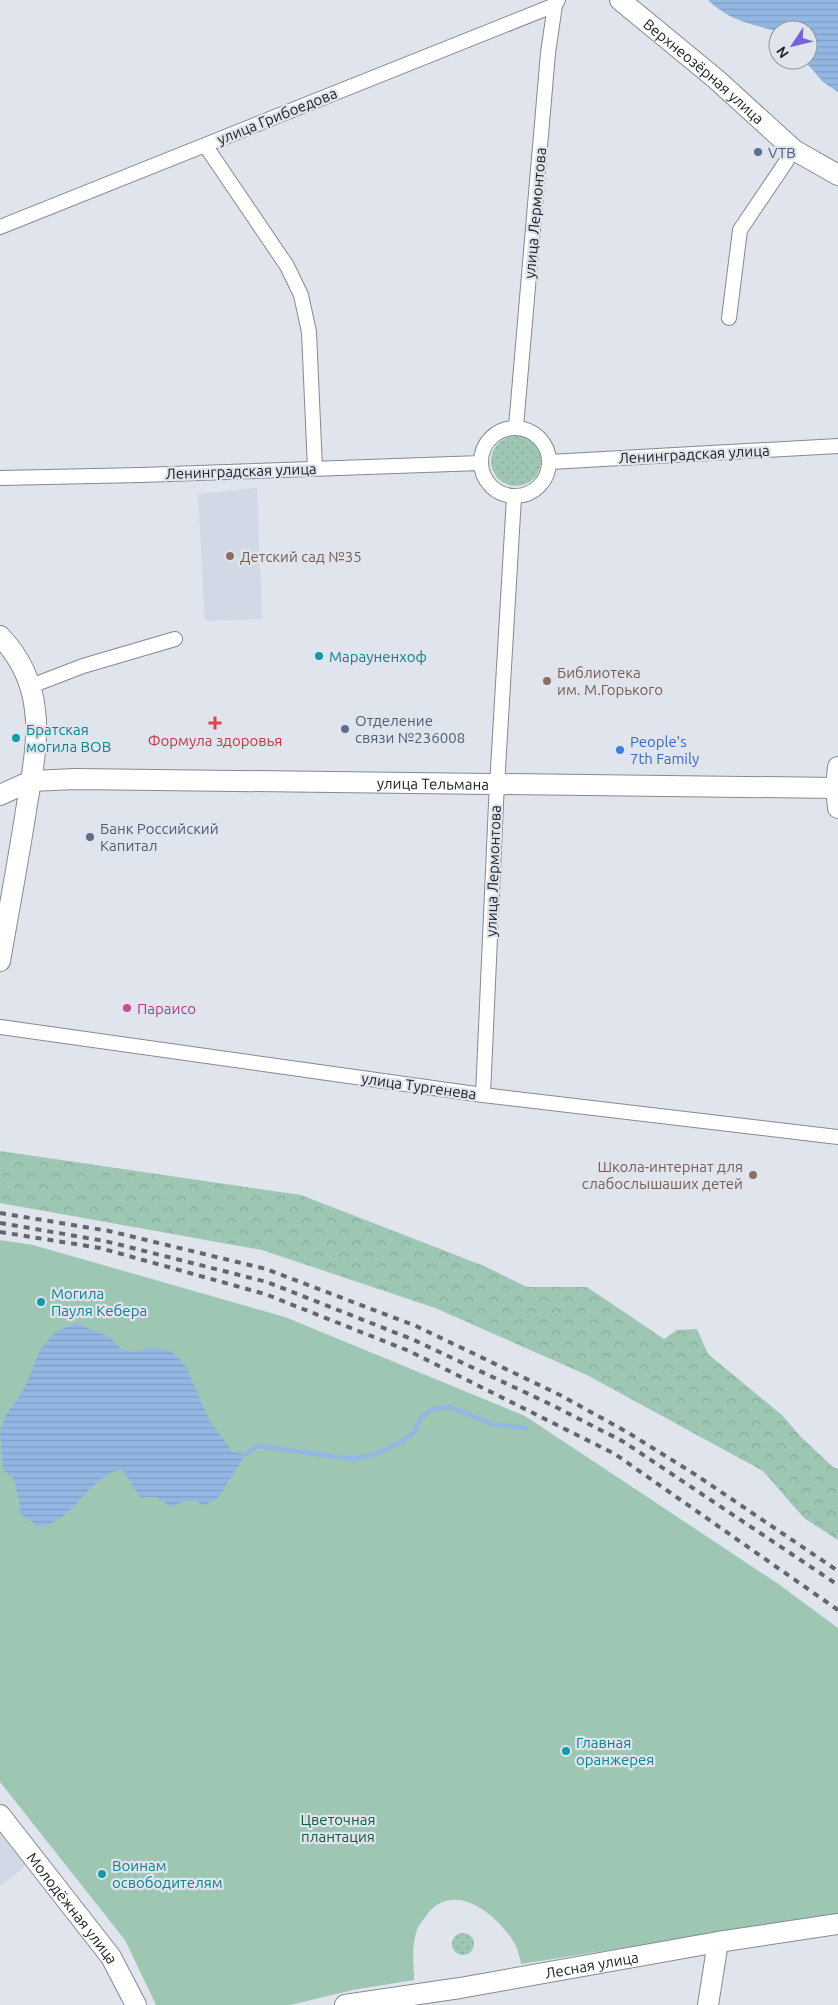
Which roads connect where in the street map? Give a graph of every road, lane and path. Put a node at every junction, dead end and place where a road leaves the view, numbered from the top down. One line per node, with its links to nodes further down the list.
1 (620, 0): 4 (street, Верхнеозёрная улица)
2 (557, 2): 3 (street, улица Грибоедова); 8 (street, улица Лермонтова)
3 (205, 145): 6 (street, улица Грибоедова); 12 (street)
4 (794, 150): 5 (street, Верхнеозёрная улица); 7 (street)
5 (838, 175)
6 (0, 227)
7 (729, 318)
8 (516, 427): 10 (street); 11 (street)
9 (838, 446): 10 (street, Ленинградская улица)
10 (550, 462): 14 (street)
11 (481, 463): 12 (street, Ленинградская улица); 14 (street)
12 (316, 468): 13 (street, Ленинградская улица)
13 (0, 478)
14 (514, 497): 20 (street, улица Лермонтова)
15 (0, 636): 17 (street)
16 (175, 639): 17 (street)
17 (31, 686): 19 (street)
18 (838, 767): 21 (street)
19 (31, 781): 20 (street, улица Тельмана); 22 (street, улица Тельмана); 24 (street)
20 (497, 785): 21 (street, улица Тельмана); 26 (street, улица Лермонтова)
21 (837, 788): 23 (street)
22 (4, 790)
23 (838, 808)
24 (0, 961)
25 (0, 1027): 26 (street, улица Тургенева)
26 (483, 1095): 27 (street, улица Тургенева)
27 (838, 1137)
28 (0, 1815): 31 (street, Молодёжная улица)
29 (838, 1924): 30 (street, Лесная улица)
30 (718, 1942): 32 (street, Лесная улица); 33 (street)
31 (136, 2005)
32 (345, 2005)
33 (708, 2005)

